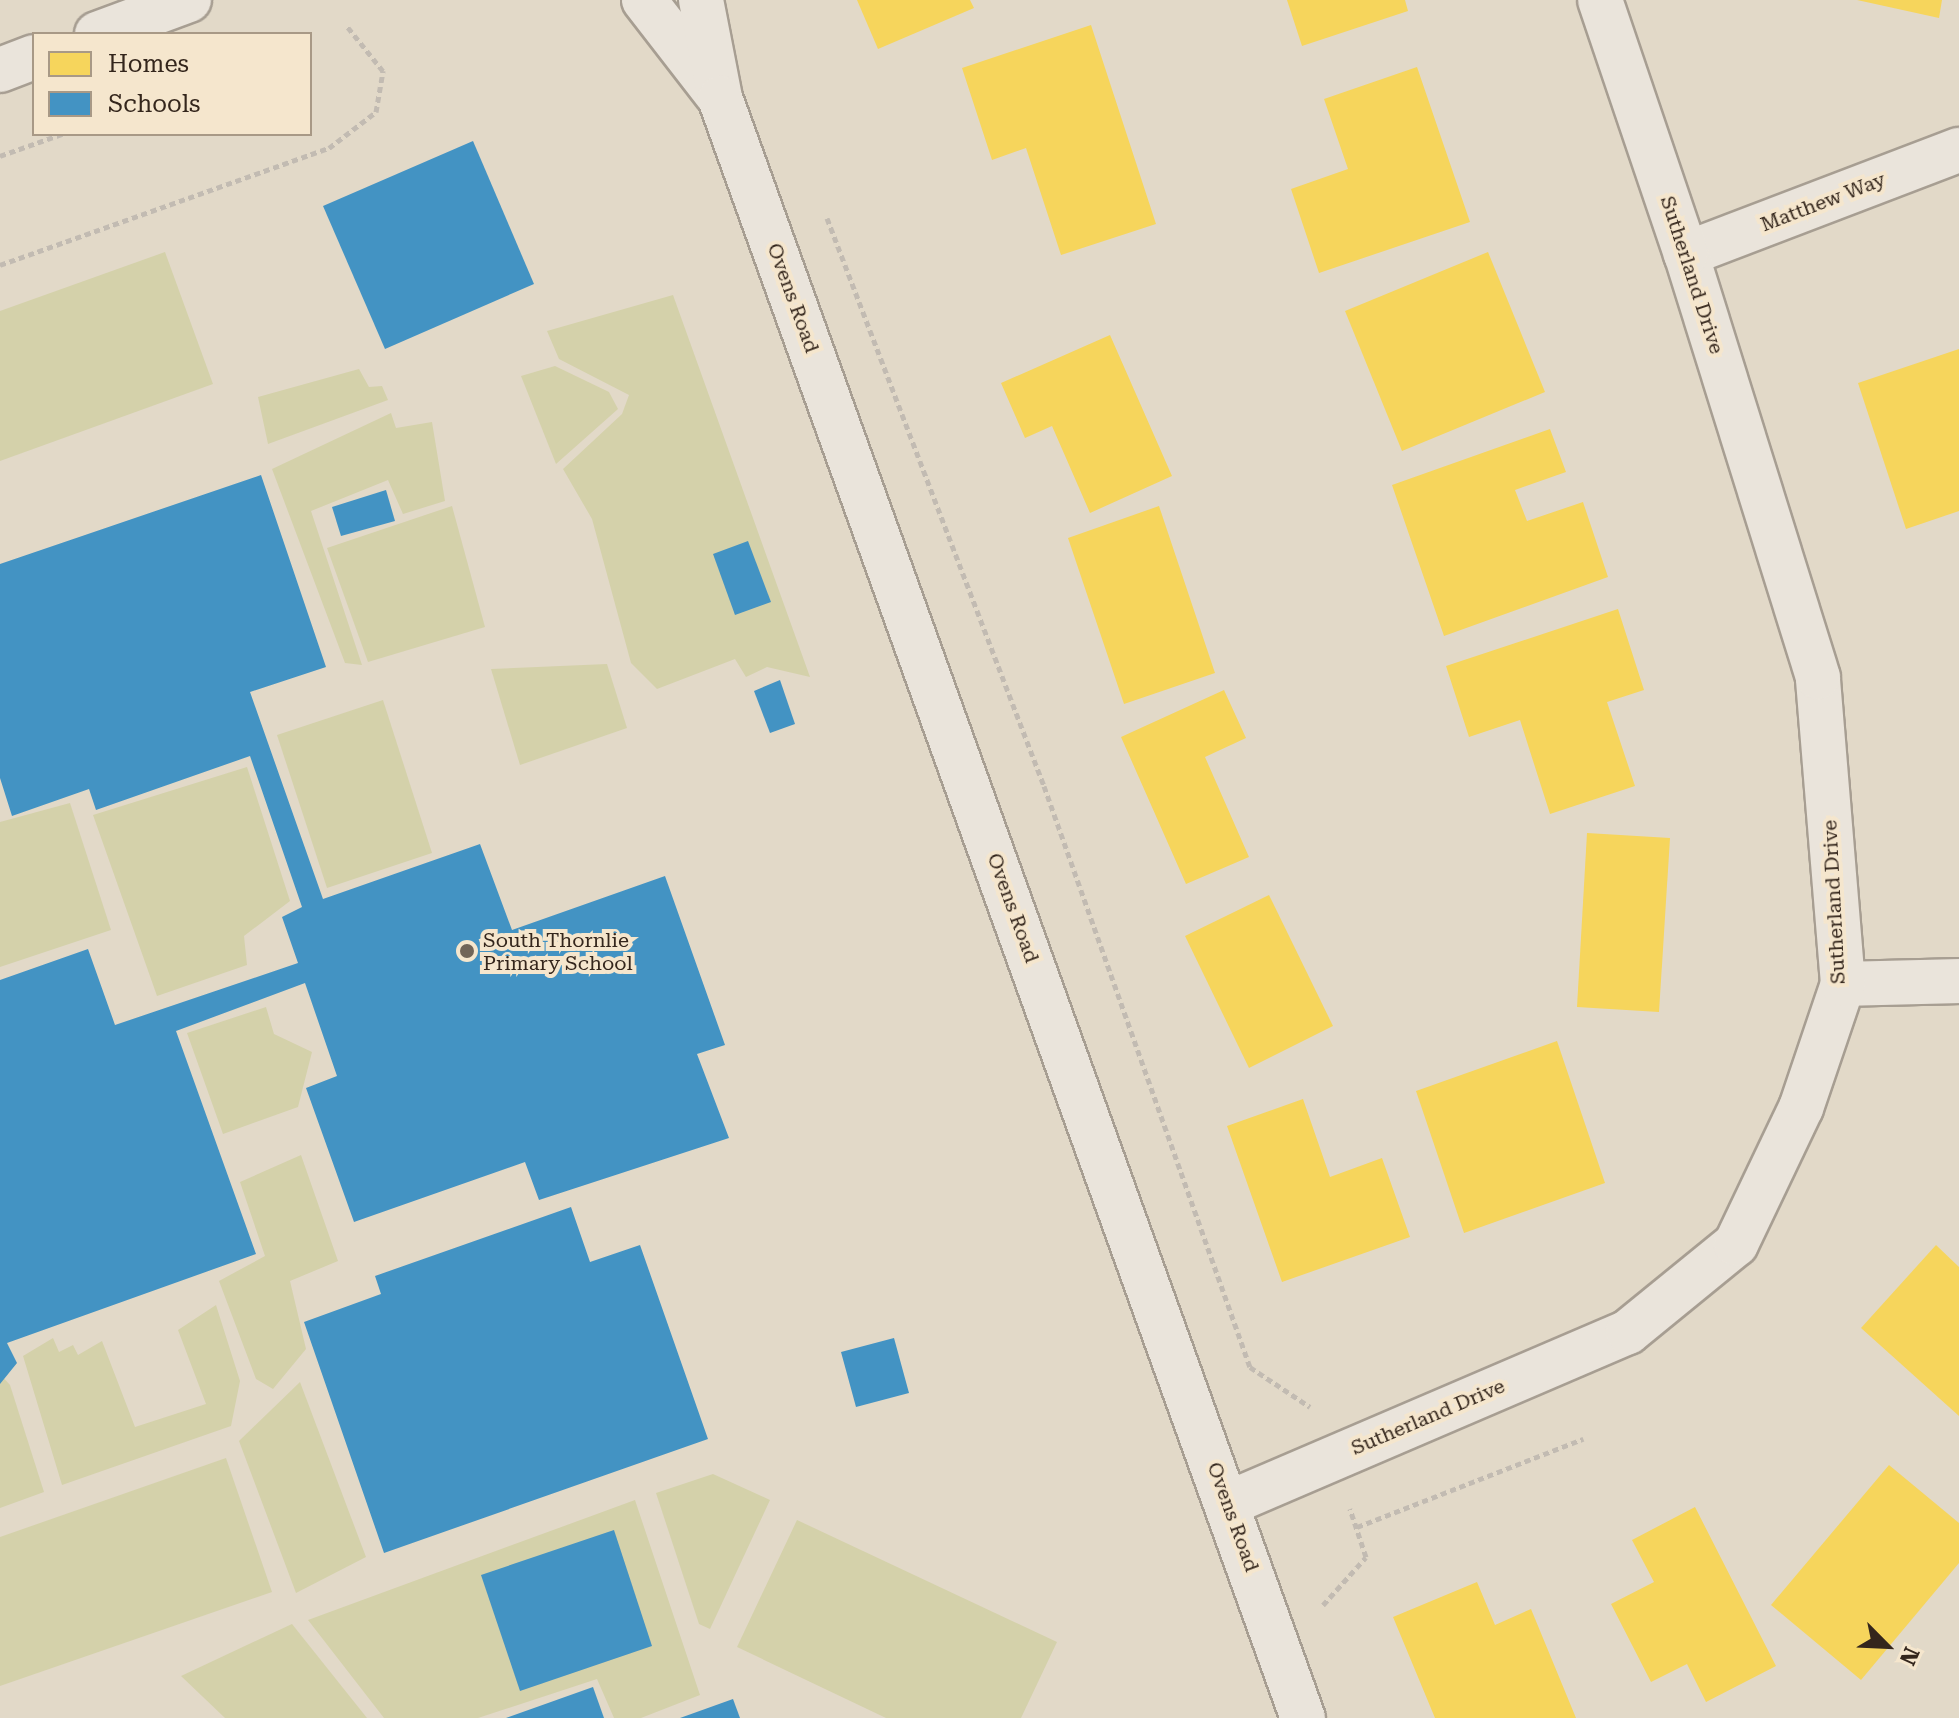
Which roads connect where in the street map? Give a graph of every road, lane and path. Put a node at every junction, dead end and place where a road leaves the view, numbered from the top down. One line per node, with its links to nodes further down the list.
1 (189, 0): 6 (street)
2 (644, 0): 9 (street, Ovens Road)
3 (701, 0): 9 (street, Ovens Road)
4 (1600, 0): 14 (street, Sutherland Drive)
5 (346, 25): 15 (path)
6 (102, 32)
7 (32, 58): 8 (street)
8 (0, 70)
9 (720, 98): 20 (street, Ovens Road)
10 (56, 136): 12 (path)
11 (1959, 150): 14 (street, Matthew Way)
12 (0, 156)
13 (822, 204): 19 (path)
14 (1686, 254): 17 (street, Sutherland Drive)
15 (0, 265)
16 (1959, 981): 17 (street)
17 (1843, 984): 19 (street, Sutherland Drive)
18 (1583, 1439): 21 (path)
19 (1330, 1460): 20 (street, Sutherland Drive); 21 (path)
20 (1229, 1503): 23 (street, Ovens Road)
21 (1357, 1527): 22 (path)
22 (1327, 1620)
23 (1303, 1718)

